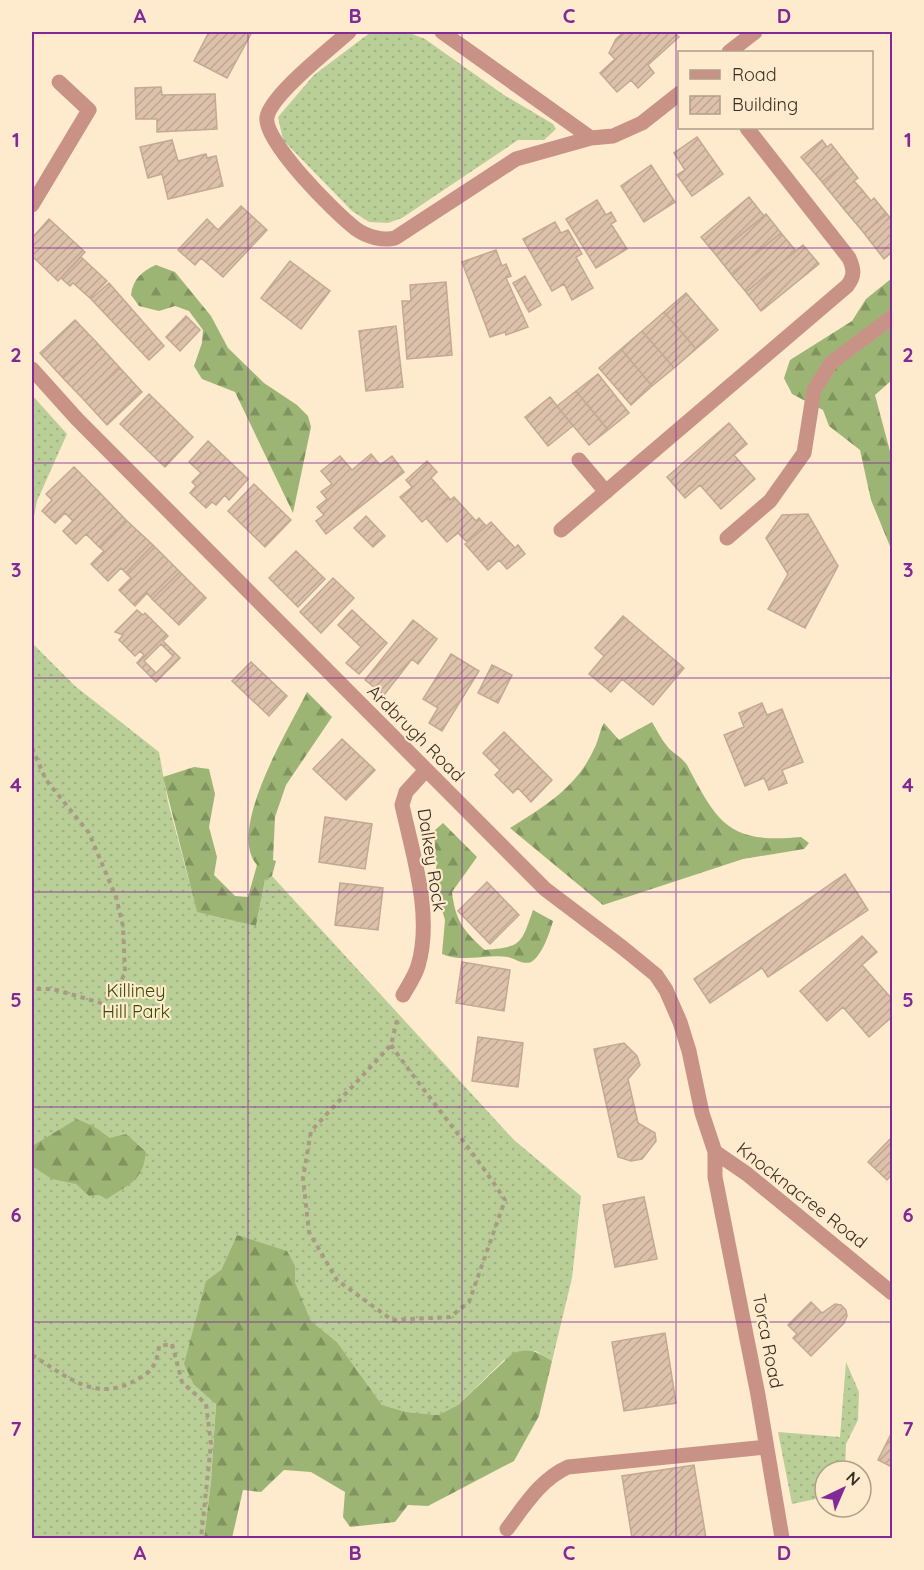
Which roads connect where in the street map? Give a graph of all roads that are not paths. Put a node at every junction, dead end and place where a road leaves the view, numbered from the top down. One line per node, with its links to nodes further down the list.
1 (349, 32): 8 (street)
2 (442, 32): 8 (street)
3 (755, 32): 4 (street)
4 (730, 51)
5 (59, 82): 9 (street)
6 (678, 95): 8 (street)
7 (748, 129): 13 (street)
8 (591, 138)
9 (32, 205)
10 (892, 316): 15 (street)
11 (32, 369): 16 (street, Ardbrugh Road)
12 (579, 460): 13 (street)
13 (606, 492): 14 (street)
14 (561, 530)
15 (727, 538)
16 (426, 770): 17 (street, Dalkey Rock); 18 (street, Ardbrugh Road)
17 (404, 995)
18 (715, 1152): 19 (street, Knocknacree Road); 20 (street, Torca Road)
19 (892, 1293)
20 (766, 1447): 21 (street); 22 (street, Torca Road)
21 (507, 1528)
22 (782, 1539)

